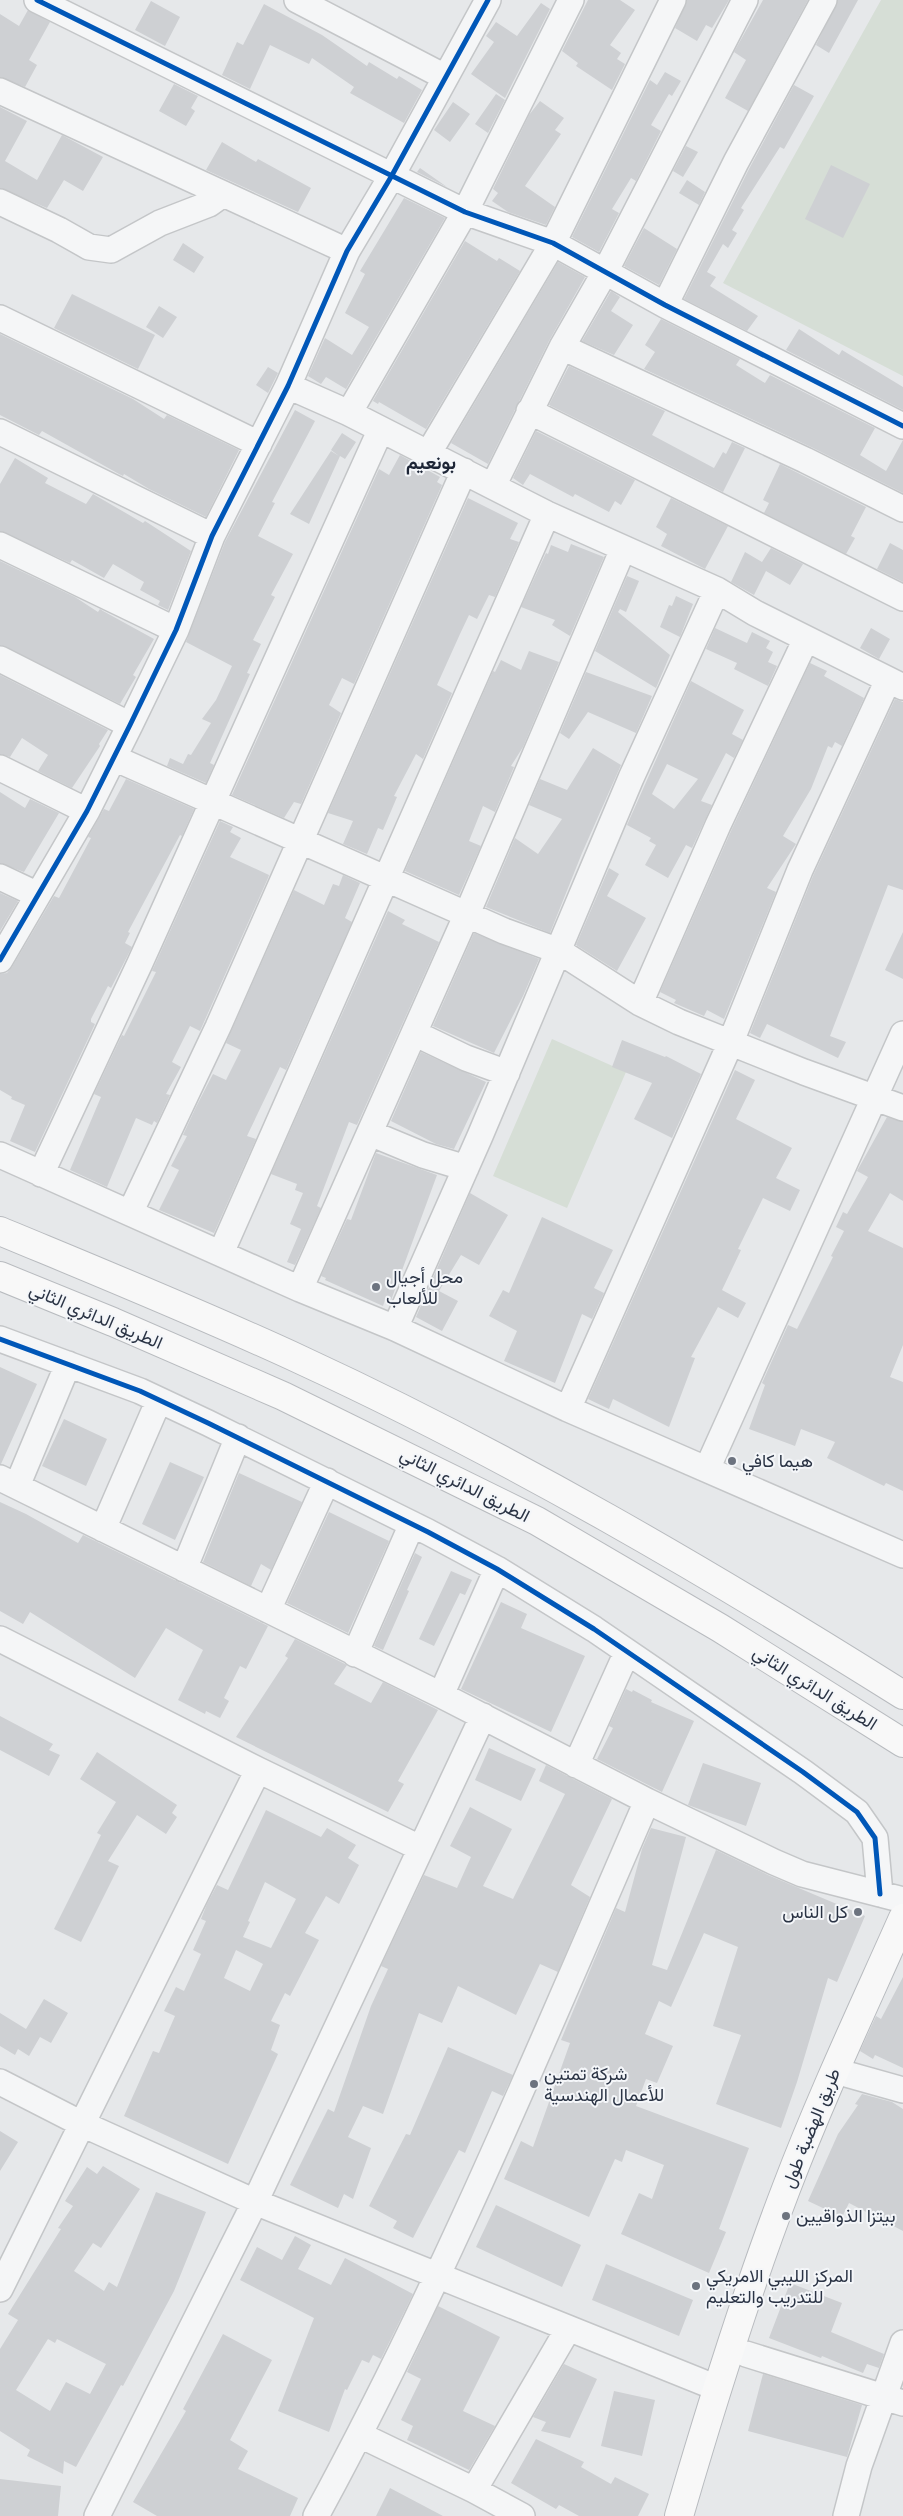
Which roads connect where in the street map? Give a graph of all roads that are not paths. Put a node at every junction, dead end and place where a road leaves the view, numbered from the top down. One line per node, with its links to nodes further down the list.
1 (37, 0): 11 (street)
2 (297, 0): 8 (street)
3 (488, 0): 9 (street)
4 (571, 0): 14 (street)
5 (673, 0): 15 (street)
6 (745, 0): 17 (street)
7 (824, 0): 18 (street)
8 (331, 7): 9 (street)
9 (445, 77): 11 (street)
10 (0, 91): 12 (street)
11 (391, 177): 14 (street); 16 (street)
12 (223, 194): 13 (street); 16 (street)
13 (0, 202)
14 (465, 212): 15 (street); 23 (street)
15 (553, 243): 17 (street); 28 (street)
16 (347, 251): 21 (street)
17 (606, 272): 18 (street); 20 (street)
18 (664, 305): 24 (street)
19 (0, 318): 27 (street)
20 (562, 346): 22 (street); 31 (street)
21 (288, 386): 23 (street); 27 (street)
22 (529, 411): 30 (street); 37 (street)
23 (349, 413): 25 (street)
24 (903, 426)
25 (380, 431): 28 (street); 45 (street)
26 (0, 432): 33 (street)
27 (259, 444): 33 (street)
28 (428, 454): 29 (street)
29 (464, 471): 30 (street); 47 (street)
30 (493, 486): 32 (street)
31 (903, 509)
32 (547, 514): 35 (street); 49 (street)
33 (212, 536): 38 (street)
34 (0, 545): 38 (street)
35 (623, 549): 36 (street); 51 (street)
36 (717, 590): 39 (street); 52 (street)
37 (903, 598)
38 (176, 630): 42 (street)
39 (806, 639): 41 (street); 54 (street)
40 (0, 659): 42 (street)
41 (896, 683): 57 (street)
42 (130, 725): 43 (street)
43 (114, 758): 45 (street); 46 (street)
44 (0, 768): 46 (street)
45 (212, 801): 47 (street); 64 (street)
46 (87, 811): 50 (street)
47 (300, 840): 49 (street); 65 (street)
48 (0, 878): 50 (street)
49 (387, 879): 51 (street); 67 (street)
50 (38, 895): 53 (street)
51 (467, 914): 52 (street); 55 (street)
52 (559, 951): 54 (street); 58 (street)
53 (0, 960)
54 (640, 1003): 57 (street)
55 (414, 1033): 58 (street); 61 (street)
56 (903, 1034): 59 (street)
57 (730, 1044): 59 (street); 74 (street)
58 (507, 1073): 63 (street)
59 (875, 1096): 60 (street); 76 (street)
60 (903, 1108)
61 (370, 1133): 63 (street); 69 (street)
62 (0, 1156): 64 (street)
63 (466, 1168): 70 (street)
64 (41, 1174): 65 (street)
65 (130, 1213): 67 (street)
66 (0, 1231): 89 (highway, الطريق الدائري الثاني)
67 (221, 1253): 69 (street)
68 (0, 1276): 91 (highway, الطريق الدائري الثاني)
69 (300, 1289): 70 (street)
70 (395, 1328): 74 (street)
71 (0, 1339): 72 (street)
72 (68, 1364): 73 (street); 78 (street)
73 (159, 1400): 75 (street); 80 (street)
74 (568, 1409): 76 (street)
75 (238, 1437): 77 (street); 82 (street)
76 (707, 1469): 81 (street)
77 (326, 1481): 79 (street); 84 (street)
78 (8, 1482): 80 (street)
79 (412, 1524): 83 (street); 87 (street)
80 (103, 1529): 82 (street)
81 (901, 1548)
82 (184, 1569): 84 (street)
83 (497, 1569): 86 (street); 88 (street)
84 (268, 1610): 87 (street)
85 (0, 1639): 93 (street)
86 (627, 1652): 92 (street); 96 (street)
87 (355, 1654): 88 (street)
88 (441, 1695): 90 (street)
89 (903, 1695)
90 (482, 1716): 92 (street); 95 (street)
91 (903, 1743)
92 (576, 1765): 94 (street)
93 (258, 1770): 95 (street); 102 (street)
94 (647, 1801): 96 (street); 104 (street)
95 (420, 1848): 103 (street)
96 (892, 1897)
97 (903, 1918): 109 (highway, طريق الهضبة طول)
98 (903, 1959): 99 (highway, طريق الهضبة طول)
99 (846, 2074): 101 (street); 108 (highway, طريق الهضبة طول)
100 (0, 2082): 102 (street)
101 (903, 2090)
102 (80, 2123): 103 (street); 105 (street)
103 (255, 2202): 104 (street); 113 (street)
104 (439, 2275): 106 (street); 111 (street)
105 (0, 2289)
106 (568, 2329): 109 (street); 112 (street)
107 (903, 2343): 110 (street)
108 (746, 2354): 110 (street); 117 (highway, طريق الهضبة طول)
109 (717, 2388): 116 (highway, طريق الهضبة طول)
110 (893, 2400): 118 (street)
111 (360, 2435): 112 (street); 114 (street)
112 (474, 2490): 115 (street)
113 (97, 2516)
114 (316, 2516)
115 (522, 2516)
116 (679, 2516)
117 (698, 2516)
118 (846, 2516)

